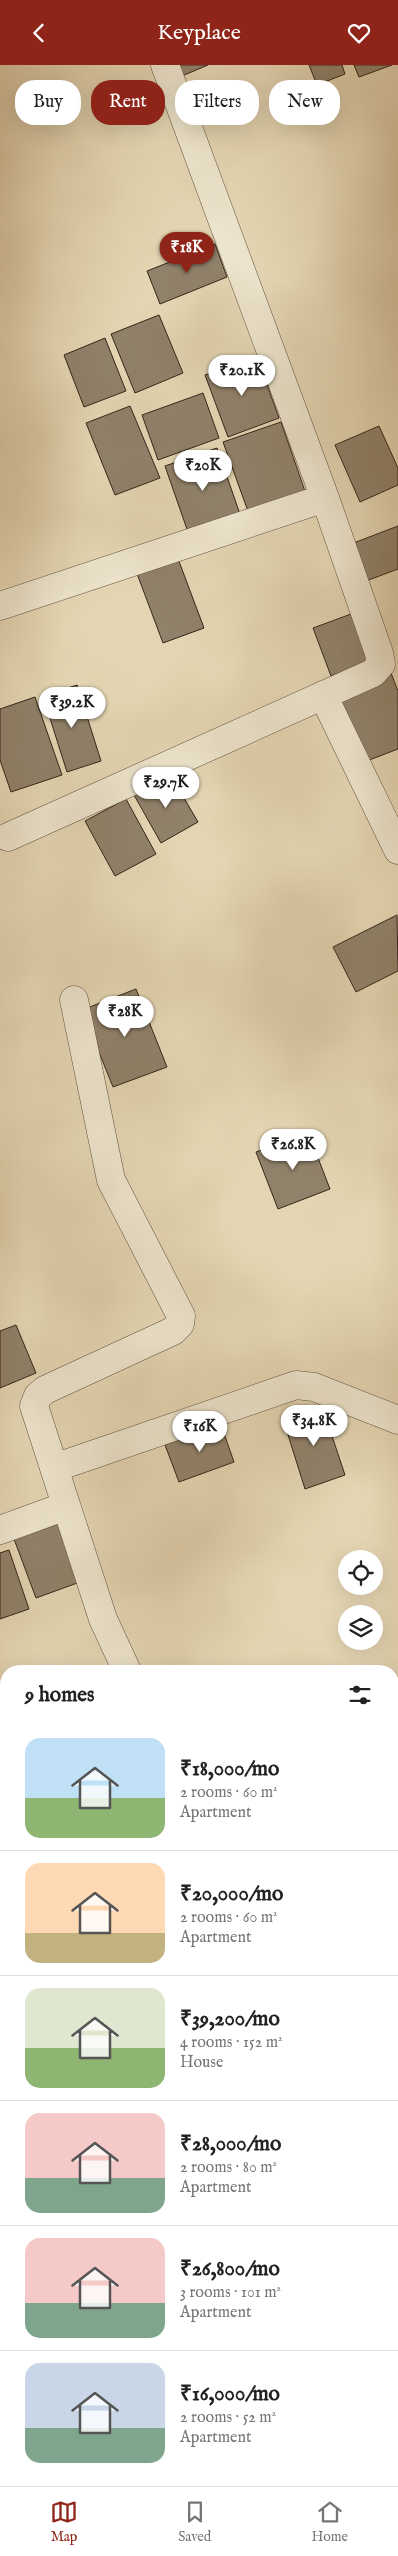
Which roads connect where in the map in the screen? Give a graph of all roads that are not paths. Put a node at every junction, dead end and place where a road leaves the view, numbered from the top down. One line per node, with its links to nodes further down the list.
1 (165, 65): 2 (street)
2 (325, 498): 3 (street); 4 (street)
3 (0, 606)
4 (323, 695): 5 (street); 6 (street)
5 (8, 837)
6 (398, 850)
7 (74, 1001): 9 (street)
8 (398, 1420): 9 (street)
9 (54, 1468): 10 (street)
10 (66, 1506): 11 (street); 12 (street)
11 (0, 1530)
12 (124, 1665)

